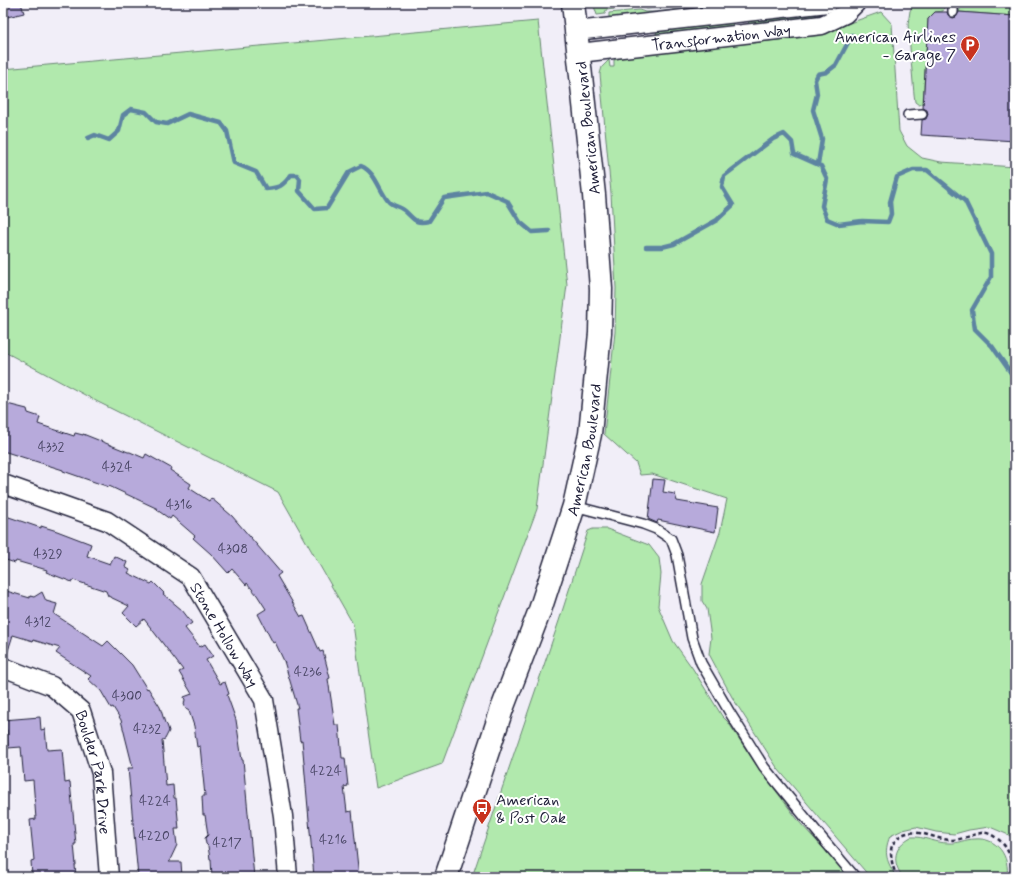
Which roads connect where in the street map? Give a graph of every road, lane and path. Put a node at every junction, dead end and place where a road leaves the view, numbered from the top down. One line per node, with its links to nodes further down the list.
1 (573, 3): 4 (street, American Boulevard)
2 (828, 3): 4 (street, Transformation Way)
3 (856, 3): 5 (street, Transformation Way)
4 (576, 31): 5 (street, American Boulevard)
5 (579, 53): 9 (street, American Boulevard)
6 (922, 114): 7 (lane)
7 (908, 115)
8 (3, 484): 12 (street, Stone Hollow Way)
9 (574, 506): 13 (street, American Boulevard); 14 (lane)
10 (3, 667): 11 (street, Boulder Park Drive)
11 (109, 877)
12 (288, 877)
13 (446, 877)
14 (856, 877)
15 (898, 877): 16 (path)
16 (1011, 877)

